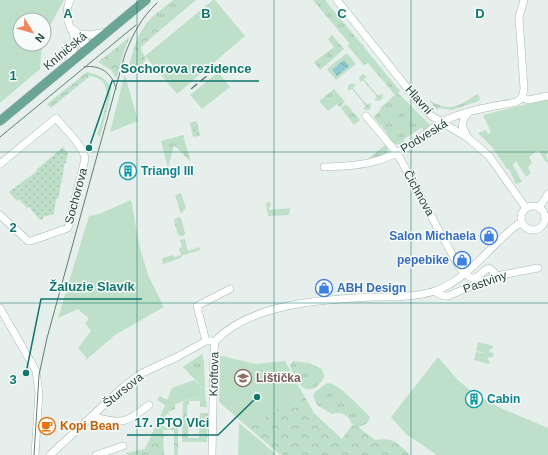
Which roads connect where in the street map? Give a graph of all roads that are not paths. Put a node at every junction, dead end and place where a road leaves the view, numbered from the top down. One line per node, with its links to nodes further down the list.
1 (70, 0): 5 (street)
2 (146, 0): 6 (main road, Kníničská)
3 (337, 0): 14 (street, Hlavní)
4 (524, 0): 10 (street)
5 (75, 32): 6 (street); 7 (street); 8 (street)
6 (106, 32): 7 (main road, Kníničská)
7 (88, 48): 8 (main road, Kníničská)
8 (67, 65): 13 (main road, Kníničská)
9 (548, 96): 10 (street, Podveská)
10 (522, 98): 11 (street, Podveská)
11 (469, 112): 14 (street, Podveská); 15 (street)
12 (366, 116): 16 (street, Čichnova)
13 (0, 121)
14 (442, 122): 15 (street, Hlavní); 16 (street, Podveská)
15 (468, 138): 20 (street, Hlavní)
16 (397, 153): 18 (street, Podveská); 26 (street, Čichnova)
17 (0, 164): 22 (street, Sochorova)
18 (324, 167)
19 (548, 194): 21 (street)
20 (526, 208): 21 (street); 23 (street)
21 (539, 208): 24 (street)
22 (0, 215)
23 (522, 222): 24 (street); 26 (street)
24 (545, 227)
25 (538, 268): 27 (street, Pastviny)
26 (465, 274): 27 (street); 29 (street)
27 (496, 276): 29 (street, Pastviny)
28 (230, 289): 31 (street)
29 (434, 291): 32 (street)
30 (0, 308): 37 (street)
31 (206, 341): 32 (street, Štursova); 34 (street, Štursova)
32 (215, 341): 39 (street, Kroftova)
33 (149, 405): 34 (street)
34 (92, 416): 36 (street, Štursova)
35 (123, 446): 38 (street)
36 (54, 454)
37 (35, 455)
38 (96, 455)
39 (212, 455)

